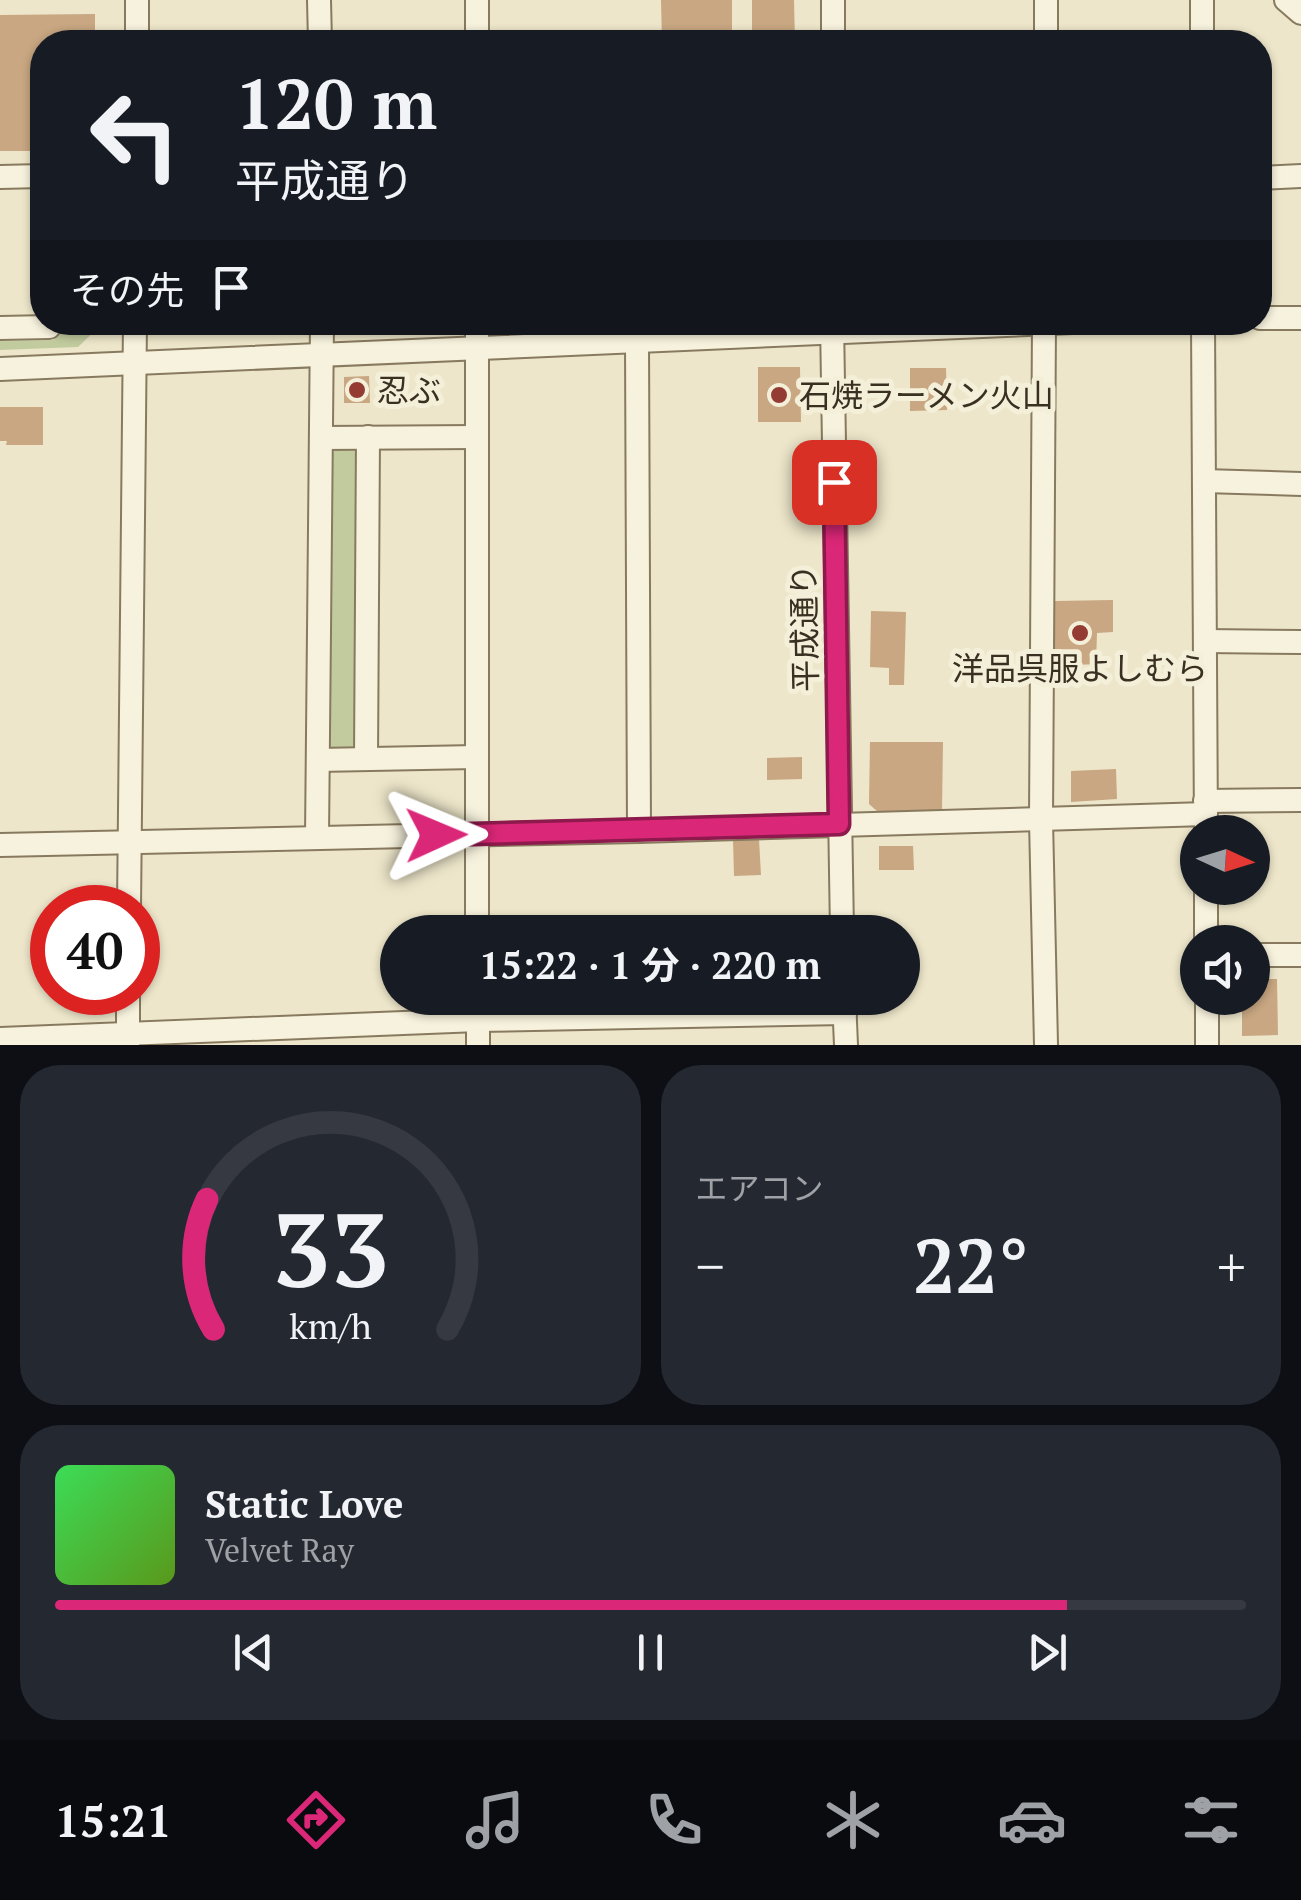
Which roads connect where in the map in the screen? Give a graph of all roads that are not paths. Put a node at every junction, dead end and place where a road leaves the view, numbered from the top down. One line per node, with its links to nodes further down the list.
1 (137, 0): 9 (street)
2 (320, 0): 10 (street)
3 (476, 0): 11 (street)
4 (833, 0): 12 (street)
5 (1046, 0): 13 (street)
6 (1202, 0): 14 (street)
7 (1286, 0): 8 (street)
8 (1301, 13)
9 (137, 30)
10 (320, 30)
11 (477, 30)
12 (833, 30)
13 (1046, 30)
14 (1202, 30)
15 (30, 176): 17 (street)
16 (1301, 176): 18 (street)
17 (0, 177)
18 (1272, 177)
19 (1272, 318): 20 (street)
20 (1301, 318)
21 (30, 327): 22 (street)
22 (0, 328)
23 (134, 335): 33 (street)
24 (322, 335): 32 (street)
25 (478, 335): 31 (street)
26 (722, 335): 30 (street)
27 (832, 335): 50 (street, 平成通り)
28 (1044, 335): 49 (street)
29 (1204, 335): 38 (street)
30 (637, 342): 31 (street); 51 (street)
31 (478, 350): 32 (street); 35 (street)
32 (322, 357): 33 (street); 37 (street)
33 (134, 365): 34 (street); 54 (street)
34 (0, 369)
35 (477, 436): 36 (street); 42 (street)
36 (368, 437): 37 (street); 43 (street)
37 (322, 438): 44 (street)
38 (1204, 481): 39 (street); 40 (street)
39 (1301, 484)
40 (1204, 641): 41 (street); 46 (street)
41 (1301, 642)
42 (476, 757): 43 (street); 52 (street)
43 (366, 758): 44 (street)
44 (318, 760): 53 (street)
45 (1301, 800): 47 (street)
46 (1206, 815)
47 (1212, 815)
48 (1180, 817): 49 (street)
49 (1042, 820): 50 (street); 69 (street)
50 (839, 824): 51 (street); 58 (street, 平成通り)
51 (639, 831): 52 (street)
52 (476, 834): 53 (street); 57 (street)
53 (317, 837): 54 (street)
54 (130, 840): 55 (street); 56 (street)
55 (0, 845)
56 (129, 885)
57 (477, 915)
58 (842, 915)
59 (1301, 954): 60 (street)
60 (1270, 955)
61 (408, 1015): 66 (street)
62 (478, 1015): 67 (street)
63 (845, 1015): 68 (street)
64 (1207, 1015): 70 (street)
65 (0, 1039): 66 (street)
66 (128, 1039)
67 (478, 1045)
68 (846, 1045)
69 (1046, 1045)
70 (1207, 1045)

